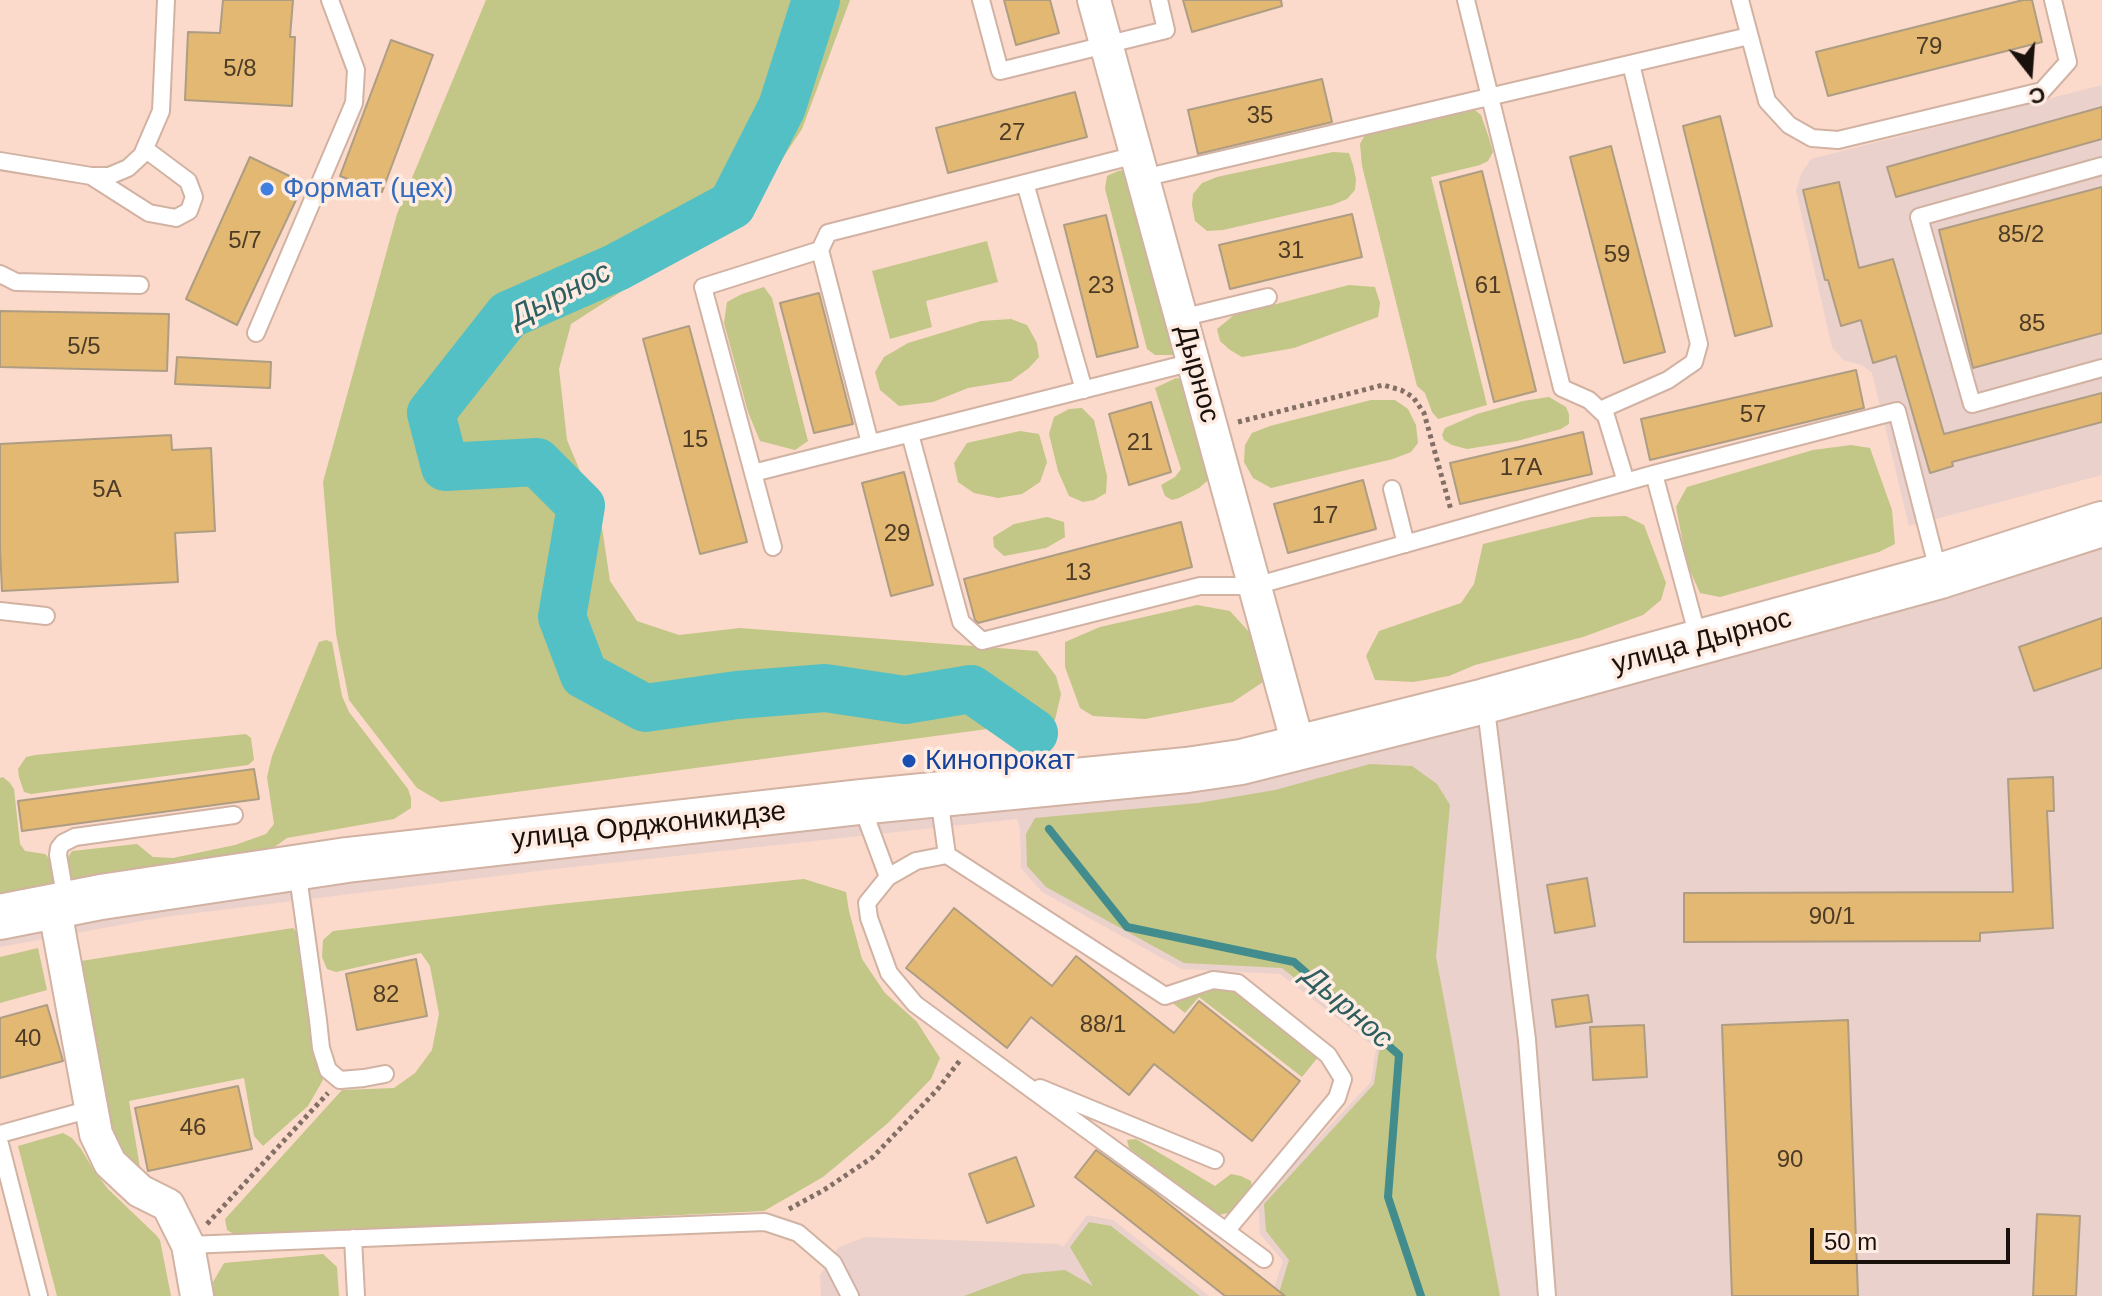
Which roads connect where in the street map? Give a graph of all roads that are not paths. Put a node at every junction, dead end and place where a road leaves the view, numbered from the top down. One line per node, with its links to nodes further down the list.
1 (166, 0): 13 (lane)
2 (330, 0): 24 (lane)
3 (981, 0): 10 (lane)
4 (1094, 0): 10 (street, Дырнос)
5 (1159, 0): 10 (lane)
6 (1466, 0): 12 (lane)
7 (1740, 0): 9 (lane)
8 (2053, 0): 9 (lane)
9 (1749, 36): 11 (lane)
10 (1106, 44): 15 (street, Дырнос)
11 (1631, 64): 12 (lane); 28 (lane)
12 (1490, 97): 15 (lane); 28 (lane)
13 (145, 149): 17 (lane); 17 (lane)
14 (0, 161): 17 (lane)
15 (1140, 166): 18 (lane); 23 (street, Дырнос)
16 (2102, 166): 26 (lane)
17 (91, 176)
18 (1025, 183): 19 (lane); 27 (lane)
19 (820, 250): 30 (lane); 31 (lane)
20 (0, 274): 21 (lane)
21 (140, 285)
22 (1268, 297): 23 (lane)
23 (1181, 318): 25 (street, Дырнос)
24 (256, 333)
25 (1193, 362): 27 (lane); 39 (street, Дырнос)
26 (2102, 368)
27 (1084, 390): 29 (lane)
28 (1600, 410): 33 (lane)
29 (910, 434): 30 (lane); 39 (lane)
30 (870, 443): 31 (lane)
31 (753, 473): 37 (lane)
32 (1654, 474): 33 (lane); 38 (lane); 42 (lane)
33 (1626, 482): 36 (lane)
34 (1392, 489): 36 (lane)
35 (2102, 524): 38 (main road, улица Дырнос)
36 (1406, 544): 39 (lane)
37 (773, 547)
38 (1940, 576): 42 (main road, улица Дырнос)
39 (1255, 586): 44 (street, Дырнос)
40 (0, 611): 41 (lane)
41 (46, 616)
42 (1699, 642): 43 (main road, улица Дырнос)
43 (1485, 701): 44 (main road, улица Дырнос); 67 (lane)
44 (1299, 748): 45 (main road, улица Орджоникидзе)
45 (939, 794): 46 (main road, улица Орджоникидзе); 48 (lane)
46 (860, 802): 49 (main road, улица Орджоникидзе); 50 (lane)
47 (234, 815): 51 (lane)
48 (947, 855): 50 (lane); 59 (lane)
49 (297, 868): 51 (main road, улица Орджоникидзе); 53 (lane)
50 (888, 877): 54 (lane)
51 (60, 904): 52 (main road, улица Орджоникидзе); 55 (street)
52 (0, 917)
53 (385, 1074)
54 (1016, 1078): 58 (lane); 59 (lane)
55 (91, 1109): 56 (lane); 61 (street)
56 (0, 1134)
57 (0, 1144): 63 (lane)
58 (1215, 1160)
59 (1226, 1231): 62 (lane)
60 (353, 1238): 61 (lane); 65 (lane); 66 (lane)
61 (188, 1245): 64 (street)
62 (1264, 1259)
63 (39, 1296)
64 (197, 1296)
65 (356, 1296)
66 (850, 1296)
67 (1547, 1296)

